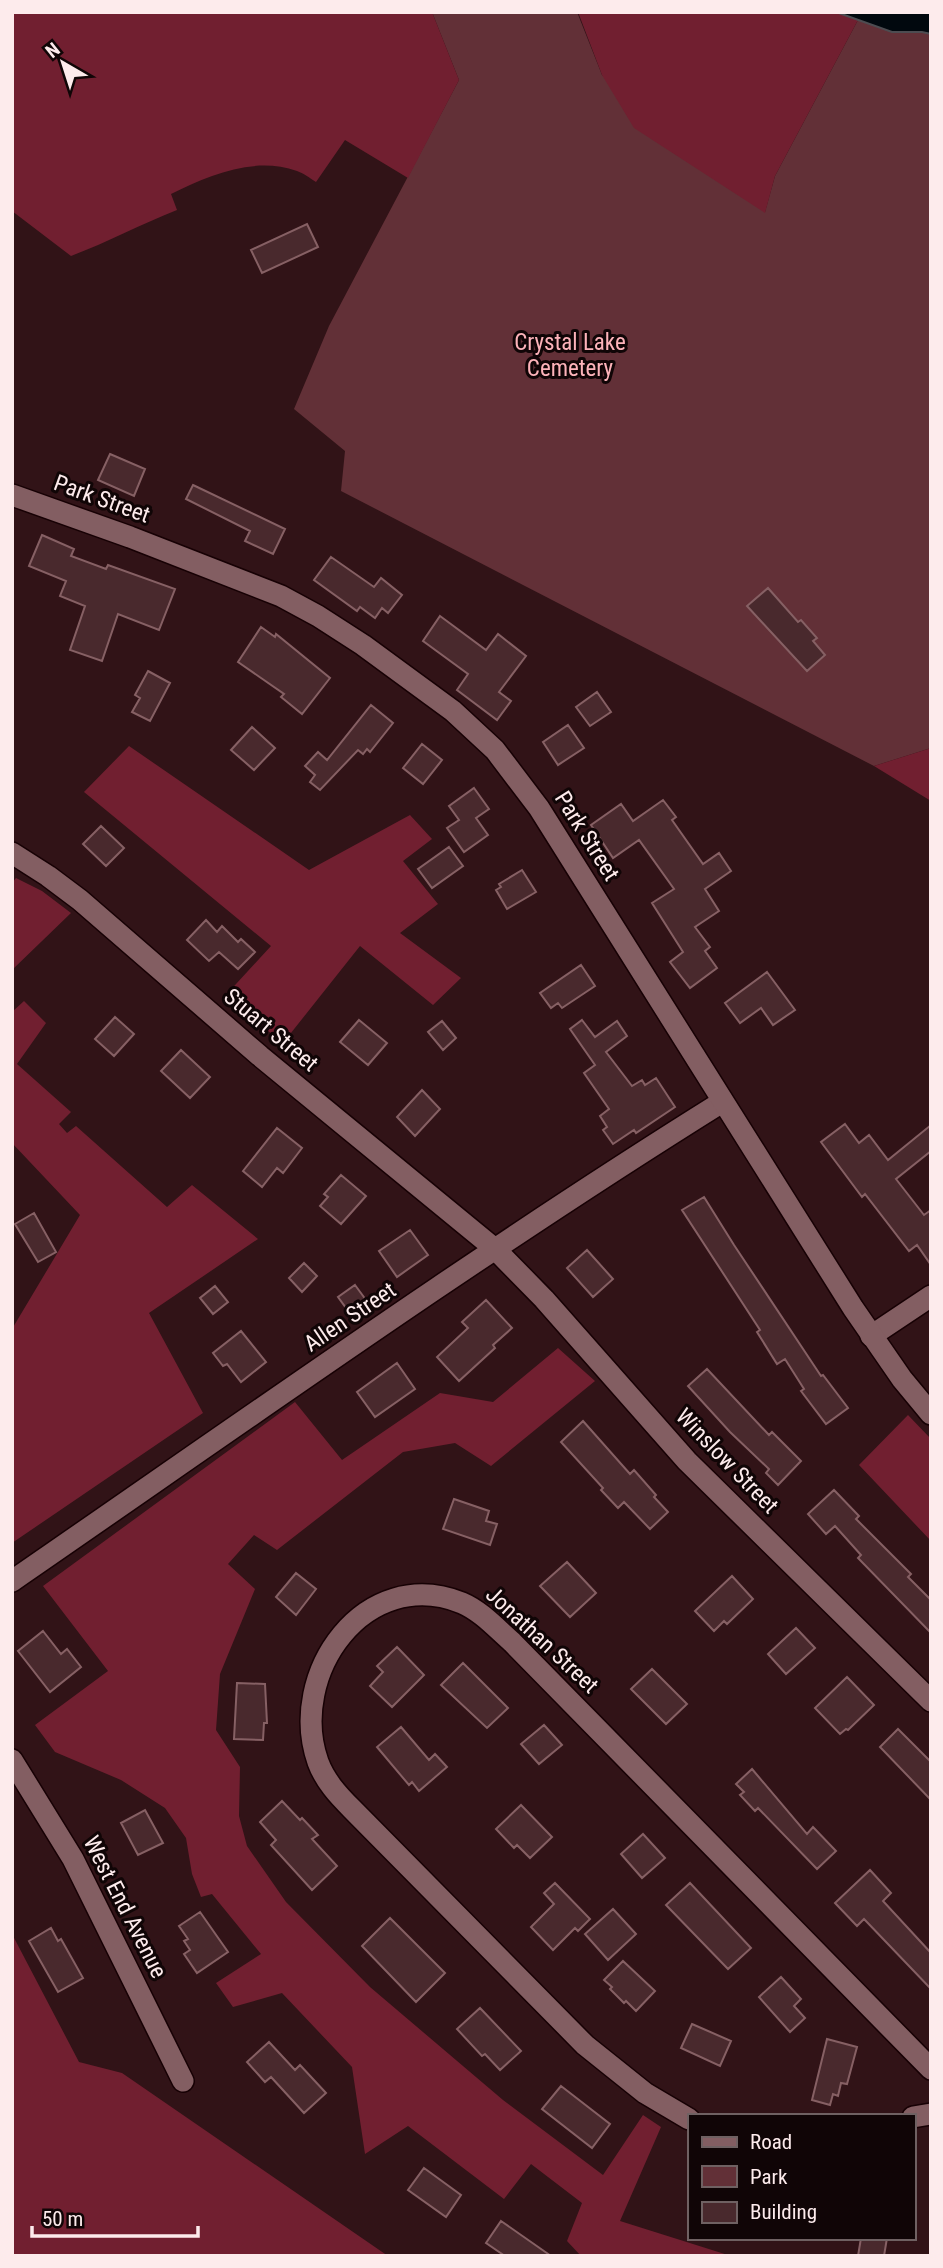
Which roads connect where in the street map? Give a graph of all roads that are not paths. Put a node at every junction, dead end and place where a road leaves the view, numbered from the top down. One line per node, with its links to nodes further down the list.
1 (12, 495): 3 (street, Park Street)
2 (12, 853): 4 (street, Stuart Street)
3 (722, 1102): 4 (street, Allen Street); 6 (street, Park Street)
4 (495, 1249): 8 (street, Allen Street); 9 (street, Winslow Street)
5 (931, 1296): 6 (street)
6 (871, 1336): 7 (street, Park Street)
7 (931, 1414)
8 (12, 1581)
9 (931, 1701)
10 (12, 1760): 12 (street, West End Avenue)
11 (931, 2069): 13 (street, Jonathan Street)
12 (183, 2081)
13 (688, 2118)

